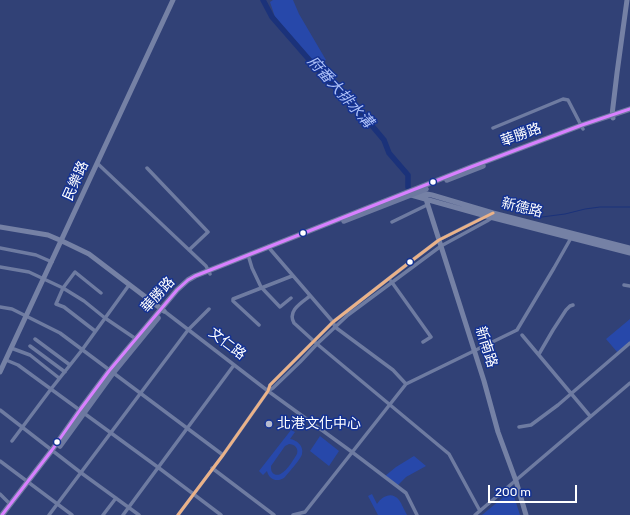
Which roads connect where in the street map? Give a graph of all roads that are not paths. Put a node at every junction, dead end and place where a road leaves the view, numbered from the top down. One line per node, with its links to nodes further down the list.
1 (173, 0): 8 (main road, 民樂路)
2 (627, 0): 5 (main road)
3 (630, 109): 5 (main road, 華勝路)
4 (630, 112): 5 (main road, 華勝路)
5 (612, 117): 6 (main road, 華勝路)
6 (582, 127): 7 (street); 10 (main road, 華勝路)
7 (493, 128)
8 (97, 163): 18 (main road, 民樂路); 23 (street)
9 (147, 168): 23 (street)
10 (422, 192): 11 (main road, 華勝路); 11 (main road, 新德路); 12 (main road, 新南路); 13 (main road, 新德路); 14 (main road, 新德路)
11 (410, 193): 21 (main road, 華勝路)
12 (427, 205): 15 (street); 19 (main road, 新南路)
13 (493, 215): 14 (main road, 新德路); 17 (main road, 新德路); 19 (street)
14 (486, 216): 19 (street)
15 (392, 222)
16 (0, 228): 18 (main road, 文仁路)
17 (572, 235): 22 (main road, 新德路); 24 (main road, 新德路); 61 (street)
18 (62, 240): 26 (main road, 民樂路); 33 (main road, 文仁路)
19 (440, 243): 30 (street); 32 (street); 61 (main road, 新南路)
20 (0, 248): 26 (street)
21 (270, 248): 25 (main road, 華勝路); 28 (main road, 華勝路); 29 (street)
22 (630, 248)
23 (190, 250): 28 (street)
24 (630, 253)
25 (249, 258): 28 (main road, 華勝路); 36 (street)
26 (52, 262): 31 (main road, 民樂路)
27 (0, 267): 31 (street)
28 (210, 272): 44 (main road, 華勝路)
29 (292, 276): 36 (street); 39 (street)
30 (389, 278): 32 (street); 47 (street)
31 (44, 279): 37 (street); 45 (main road, 民樂路)
32 (392, 282): 49 (street); 55 (street)
33 (129, 285): 44 (main road, 文仁路); 46 (street)
34 (624, 285): 35 (street)
35 (630, 286)
36 (262, 287): 40 (street); 48 (street)
37 (63, 288): 38 (street); 46 (street); 51 (street)
38 (101, 293)
39 (310, 296): 47 (street); 56 (street)
40 (292, 298)
41 (573, 306): 62 (street)
42 (0, 307): 45 (street)
43 (209, 309): 50 (street)
44 (162, 310): 50 (street, 文仁路); 54 (main road, 華勝路)
45 (26, 316): 59 (main road, 民樂路); 60 (street)
46 (105, 318): 51 (street); 54 (street)
47 (333, 322): 49 (street); 56 (street)
48 (260, 325)
49 (335, 327): 56 (street); 71 (street)
50 (188, 330): 65 (street, 文仁路); 74 (street)
51 (95, 331): 60 (street)
52 (522, 335): 62 (street)
53 (35, 339): 64 (street)
54 (137, 340): 68 (main road, 華勝路)
55 (423, 342)
56 (315, 343): 73 (street); 76 (street)
57 (630, 343): 75 (street)
58 (30, 346): 67 (street)
59 (11, 348): 63 (main road, 民樂路); 69 (street)
60 (82, 350): 64 (street); 68 (street)
61 (474, 351): 71 (street); 92 (main road, 新南路)
62 (539, 354): 75 (street)
63 (6, 360): 66 (main road, 民樂路); 72 (street)
64 (70, 364): 67 (street)
65 (234, 365): 73 (street, 文仁路); 82 (street)
66 (0, 372)
67 (65, 372): 69 (street)
68 (111, 372): 74 (street); 78 (main road, 華勝路)
69 (59, 378): 72 (street)
70 (630, 383): 79 (street)
71 (406, 384): 76 (street)
72 (51, 389): 78 (street); 81 (street)
73 (268, 391): 86 (street, 文仁路); 87 (street)
74 (140, 393): 82 (street); 83 (street)
75 (571, 394): 79 (street); 80 (street)
76 (390, 404): 86 (street); 100 (street)
77 (0, 410): 81 (street)
78 (82, 411): 83 (street); 85 (main road, 華勝路)
79 (590, 416): 92 (street)
80 (519, 427)
81 (23, 428): 84 (street); 85 (street)
82 (188, 429): 87 (street); 89 (street)
83 (110, 433): 89 (street); 91 (street)
84 (12, 441)
85 (54, 452): 91 (street); 93 (main road, 華勝路)
86 (352, 452): 101 (street); 113 (street, 文仁路)
87 (222, 455): 90 (street)
88 (0, 461): 93 (street)
89 (159, 468): 95 (street); 99 (street)
90 (212, 468): 95 (street); 111 (street)
91 (80, 472): 96 (street); 98 (street)
92 (516, 481): 100 (street); 115 (main road, 新南路)
93 (29, 483): 97 (main road, 華勝路); 98 (street); 103 (main road, 華勝路)
94 (0, 494): 97 (street)
95 (193, 494): 109 (street); 110 (street)
96 (116, 498): 99 (street); 106 (street)
97 (10, 504): 102 (main road, 華勝路)
98 (57, 504): 104 (street); 105 (street)
99 (129, 508): 107 (street); 108 (street)
100 (480, 511): 114 (street)
101 (306, 514): 112 (street)
102 (2, 515)
103 (6, 515)
104 (49, 515)
105 (72, 515)
106 (103, 515)
107 (123, 515)
108 (139, 515)
109 (178, 515)
110 (221, 515)
111 (274, 515)
112 (292, 515)
113 (417, 515)
114 (476, 515)
115 (526, 515)

